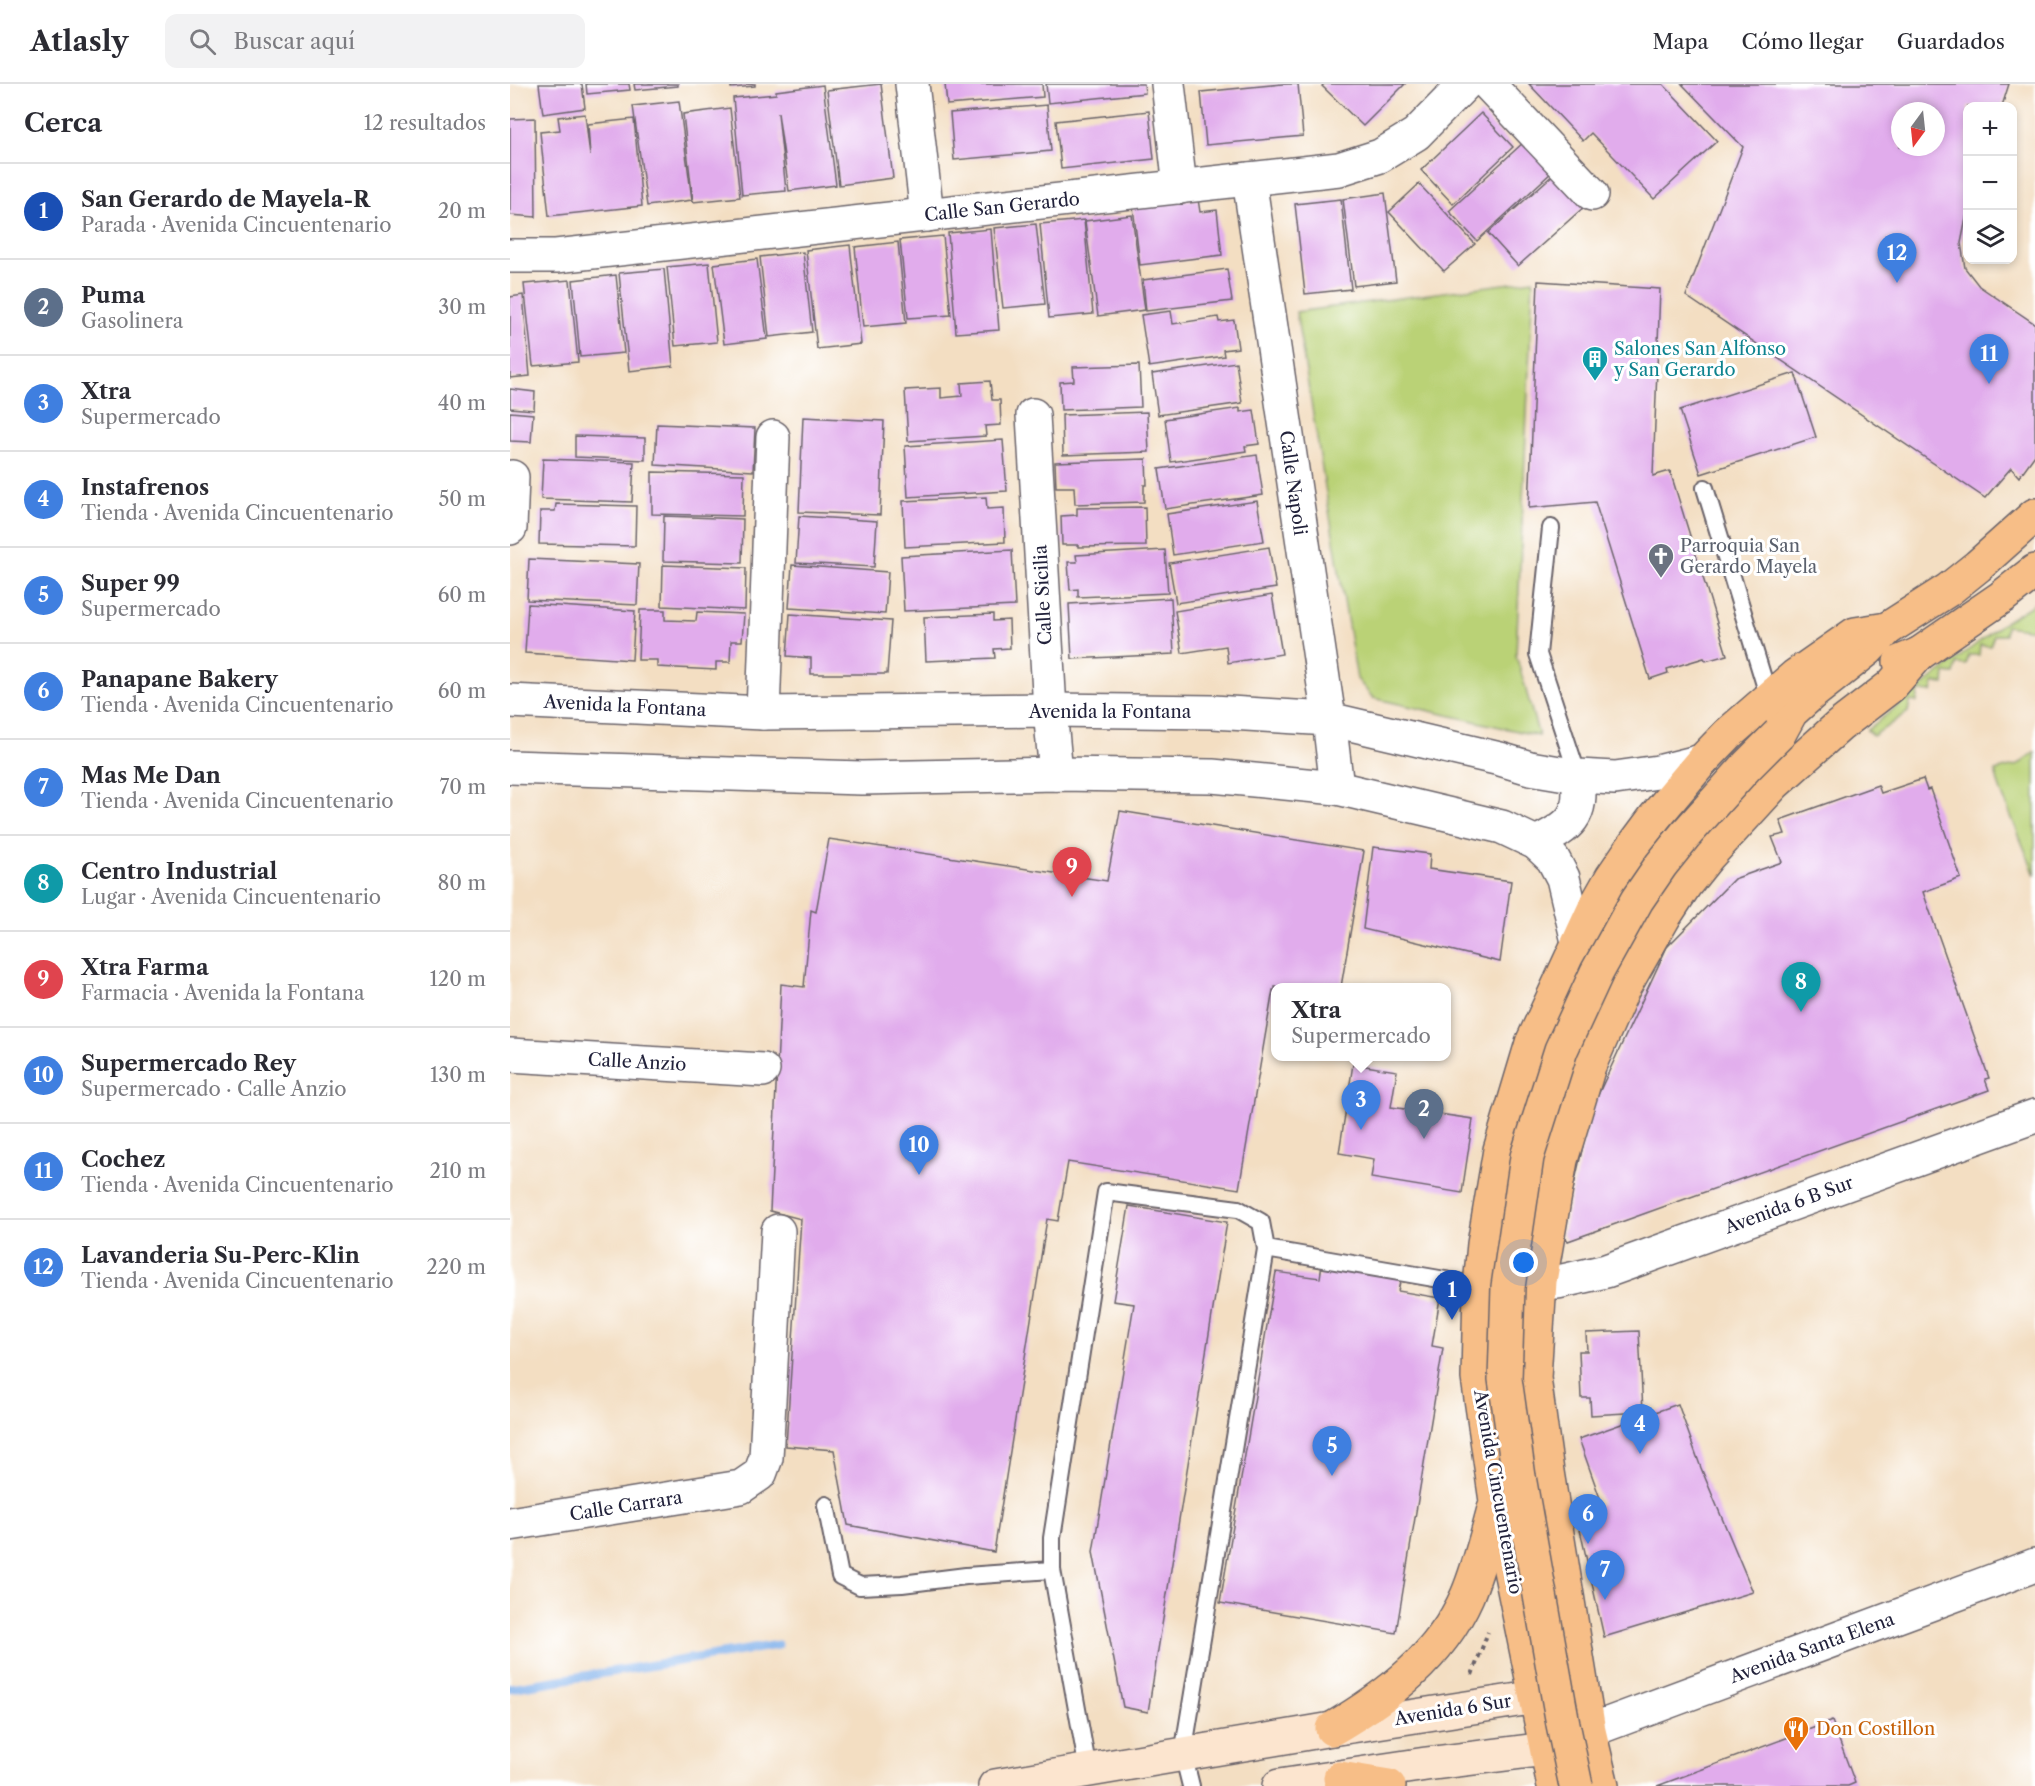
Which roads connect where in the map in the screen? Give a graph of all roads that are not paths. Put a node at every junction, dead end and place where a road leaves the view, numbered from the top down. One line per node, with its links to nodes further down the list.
1 (912, 84): 8 (street)
2 (1168, 84): 6 (street)
3 (1465, 84): 5 (street, Calle San Gerardo)
4 (1488, 84): 7 (street)
5 (1249, 179): 6 (street, Calle San Gerardo); 24 (street, Calle Napoli)
6 (1180, 187): 8 (street, Calle San Gerardo)
7 (1592, 194)
8 (927, 215): 9 (street, Calle San Gerardo)
9 (510, 256)
10 (1033, 416): 22 (street, Calle Sicilia)
11 (773, 437): 23 (street)
12 (512, 477): 15 (street)
13 (1705, 488): 20 (lane)
14 (2035, 515): 18 (main road, Avenida Cincuentenario)
15 (510, 528)
16 (1551, 528): 29 (lane)
17 (2035, 571): 19 (main road, Avenida Cincuentenario)
18 (1887, 629): 20 (main road, Avenida Cincuentenario); 25 (main road, Avenida Cincuentenario)
19 (1919, 654): 25 (main road, Avenida Cincuentenario); 39 (main road, Avenida Cincuentenario)
20 (1769, 698): 26 (main road, Avenida Cincuentenario)
21 (510, 701): 23 (street, Avenida la Fontana)
22 (1050, 710): 23 (street, Avenida la Fontana); 24 (street, Avenida la Fontana); 28 (street, Calle Sicilia)
23 (763, 712)
24 (1329, 719): 29 (street, Avenida la Fontana); 30 (street, Calle Napoli)
25 (1779, 734): 58 (main road, Avenida Cincuentenario, bridge)
26 (1702, 761): 29 (street, Avenida la Fontana); 32 (main road, Avenida Cincuentenario)
27 (510, 767): 28 (street)
28 (1056, 774): 30 (street)
29 (1578, 776): 31 (street)
30 (1337, 788): 31 (street)
31 (1536, 843): 32 (street)
32 (1578, 942): 37 (main road, Avenida Cincuentenario)
33 (510, 1055): 34 (street, Calle Anzio)
34 (763, 1070)
35 (2035, 1116): 39 (street, Avenida 6 B Sur)
36 (778, 1231): 43 (street, Calle Carrara)
37 (1484, 1244): 39 (main road); 40 (main road, Avenida Cincuentenario)
38 (1266, 1249): 40 (lane); 45 (lane); 50 (lane)
39 (1540, 1281): 48 (main road, Avenida Cincuentenario)
40 (1480, 1286): 41 (main road, Avenida Cincuentenario)
41 (1496, 1501): 46 (main road, Avenida Cincuentenario); 47 (main road)
42 (826, 1505): 45 (lane)
43 (510, 1524)
44 (2035, 1565): 48 (street, Avenida Santa Elena)
45 (1052, 1570): 51 (lane)
46 (1537, 1697): 47 (main road, Avenida 6 Sur); 48 (main road, Avenida 6 Sur); 49 (main road, Avenida Cincuentenario)
47 (1332, 1729): 50 (main road, Avenida 6 Sur)
48 (1589, 1731): 49 (main road); 59 (main road, Avenida Cincuentenario)
49 (1546, 1749): 52 (main road); 57 (main road, Avenida Cincuentenario)
50 (1183, 1754): 51 (main road, Avenida 6 Sur); 54 (lane)
51 (1089, 1778): 53 (main road, Avenida 6 Sur)
52 (1340, 1778): 55 (main road); 56 (main road)
53 (995, 1786)
54 (1191, 1786)
55 (1279, 1786)
56 (1389, 1786)
57 (1554, 1786)
58 (1576, 1786)
59 (1602, 1786)

